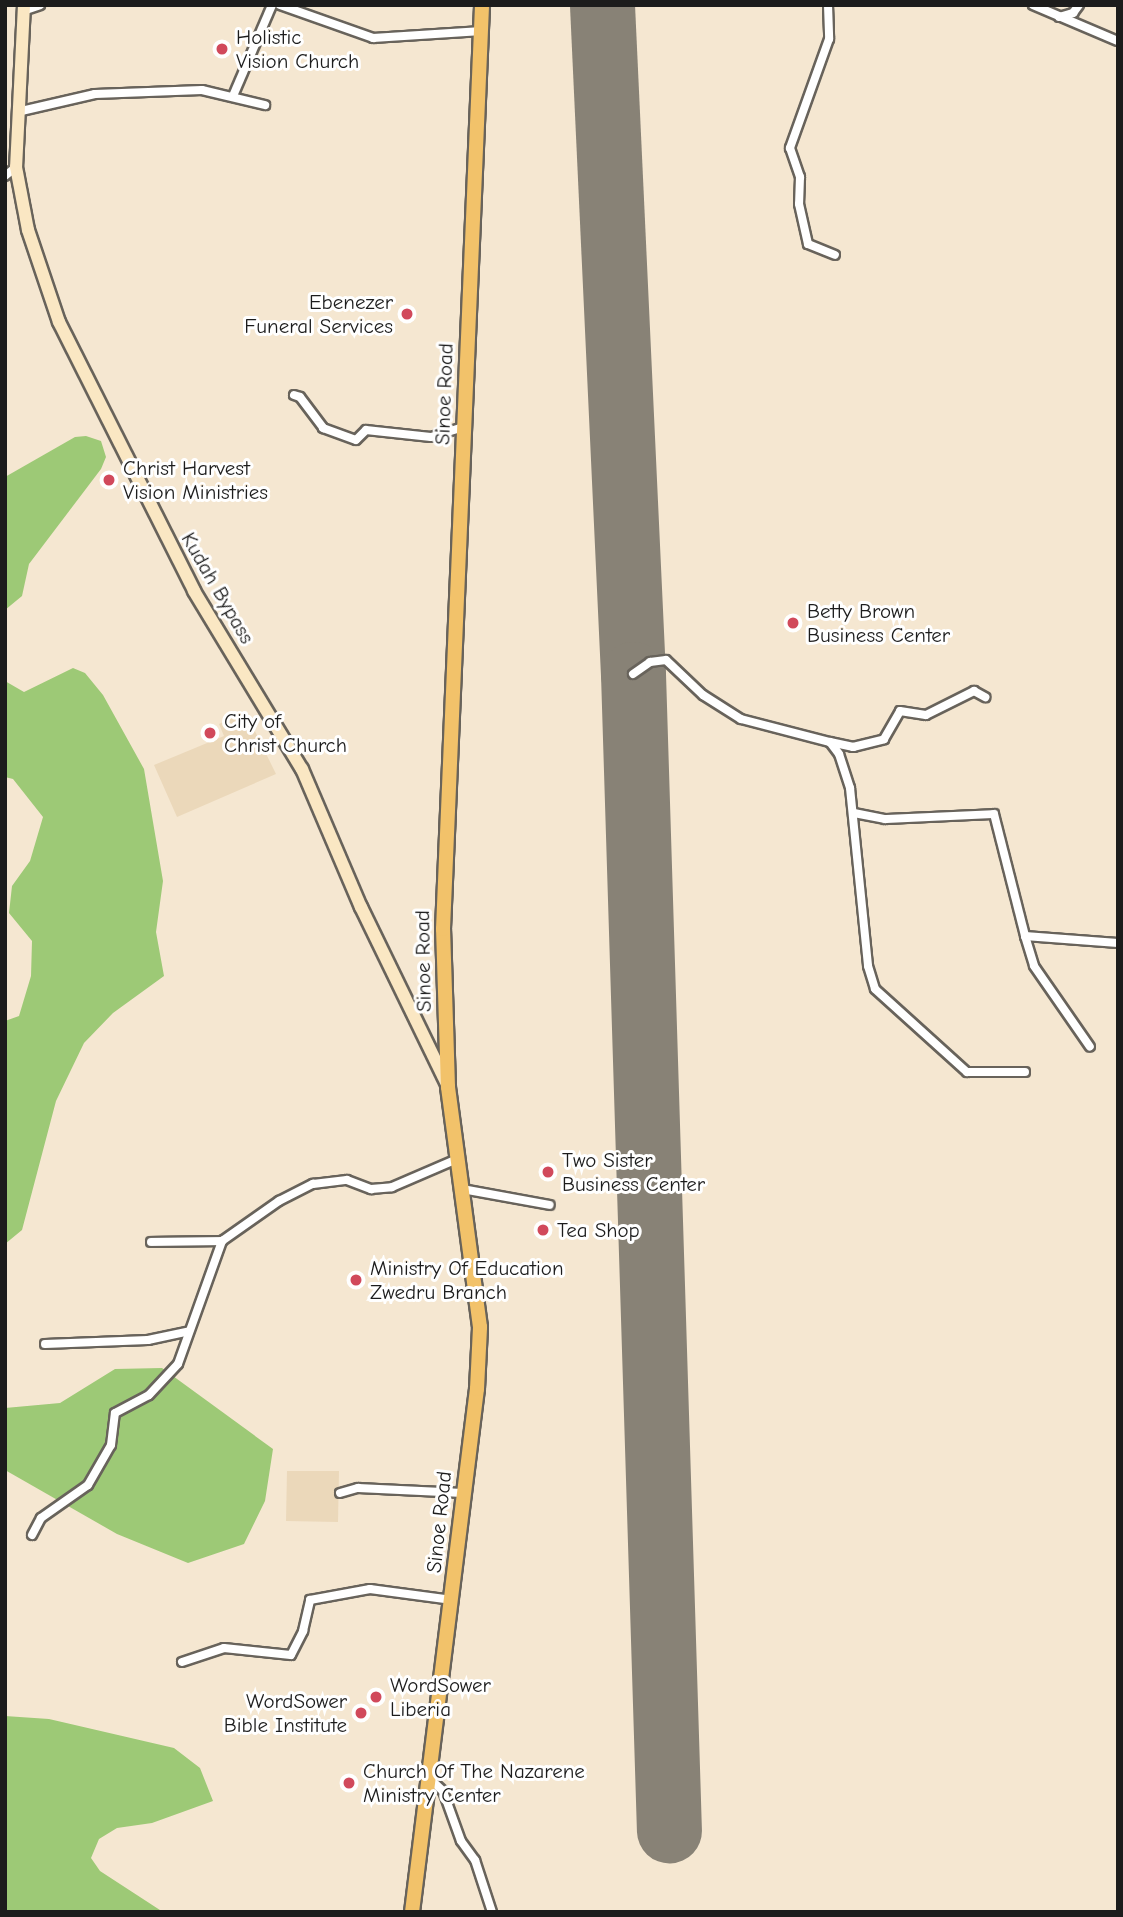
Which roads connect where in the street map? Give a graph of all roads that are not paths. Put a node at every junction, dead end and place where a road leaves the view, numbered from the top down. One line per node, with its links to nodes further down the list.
1 (40, 5): 8 (street)
2 (272, 5): 12 (street)
3 (280, 5): 10 (street)
4 (482, 5): 10 (highway, Sinoe Road)
5 (828, 5): 17 (street)
6 (1033, 5): 9 (street)
7 (1079, 5): 9 (street)
8 (24, 8): 14 (street, Kudah Bypass)
9 (1059, 17): 11 (street)
10 (482, 31): 19 (highway, Sinoe Road)
11 (1118, 41)
12 (233, 96): 13 (street); 14 (street)
13 (265, 105)
14 (18, 112): 15 (street, Kudah Bypass)
15 (16, 167): 16 (street); 28 (street, Kudah Bypass)
16 (5, 176)
17 (835, 255)
18 (294, 395): 19 (street)
19 (466, 426): 28 (highway, Sinoe Road)
20 (633, 674): 22 (street)
21 (985, 697): 22 (street)
22 (830, 742): 23 (street)
23 (854, 813): 24 (street); 27 (street)
24 (1025, 936): 25 (street); 26 (street)
25 (1118, 943)
26 (1090, 1047)
27 (1025, 1072)
28 (448, 1087): 29 (highway, Sinoe Road)
29 (457, 1159): 30 (highway, Sinoe Road); 32 (street)
30 (462, 1189): 31 (street); 37 (highway, Sinoe Road)
31 (550, 1205)
32 (222, 1241): 33 (street); 34 (street)
33 (151, 1242)
34 (186, 1332): 35 (street); 38 (street)
35 (45, 1344)
36 (340, 1493): 37 (street)
37 (463, 1493): 39 (highway, Sinoe Road)
38 (32, 1535)
39 (452, 1600): 40 (street); 41 (highway, Sinoe Road)
40 (182, 1662)
41 (428, 1777): 42 (highway, Sinoe Road); 43 (street)
42 (412, 1912)
43 (492, 1912)

